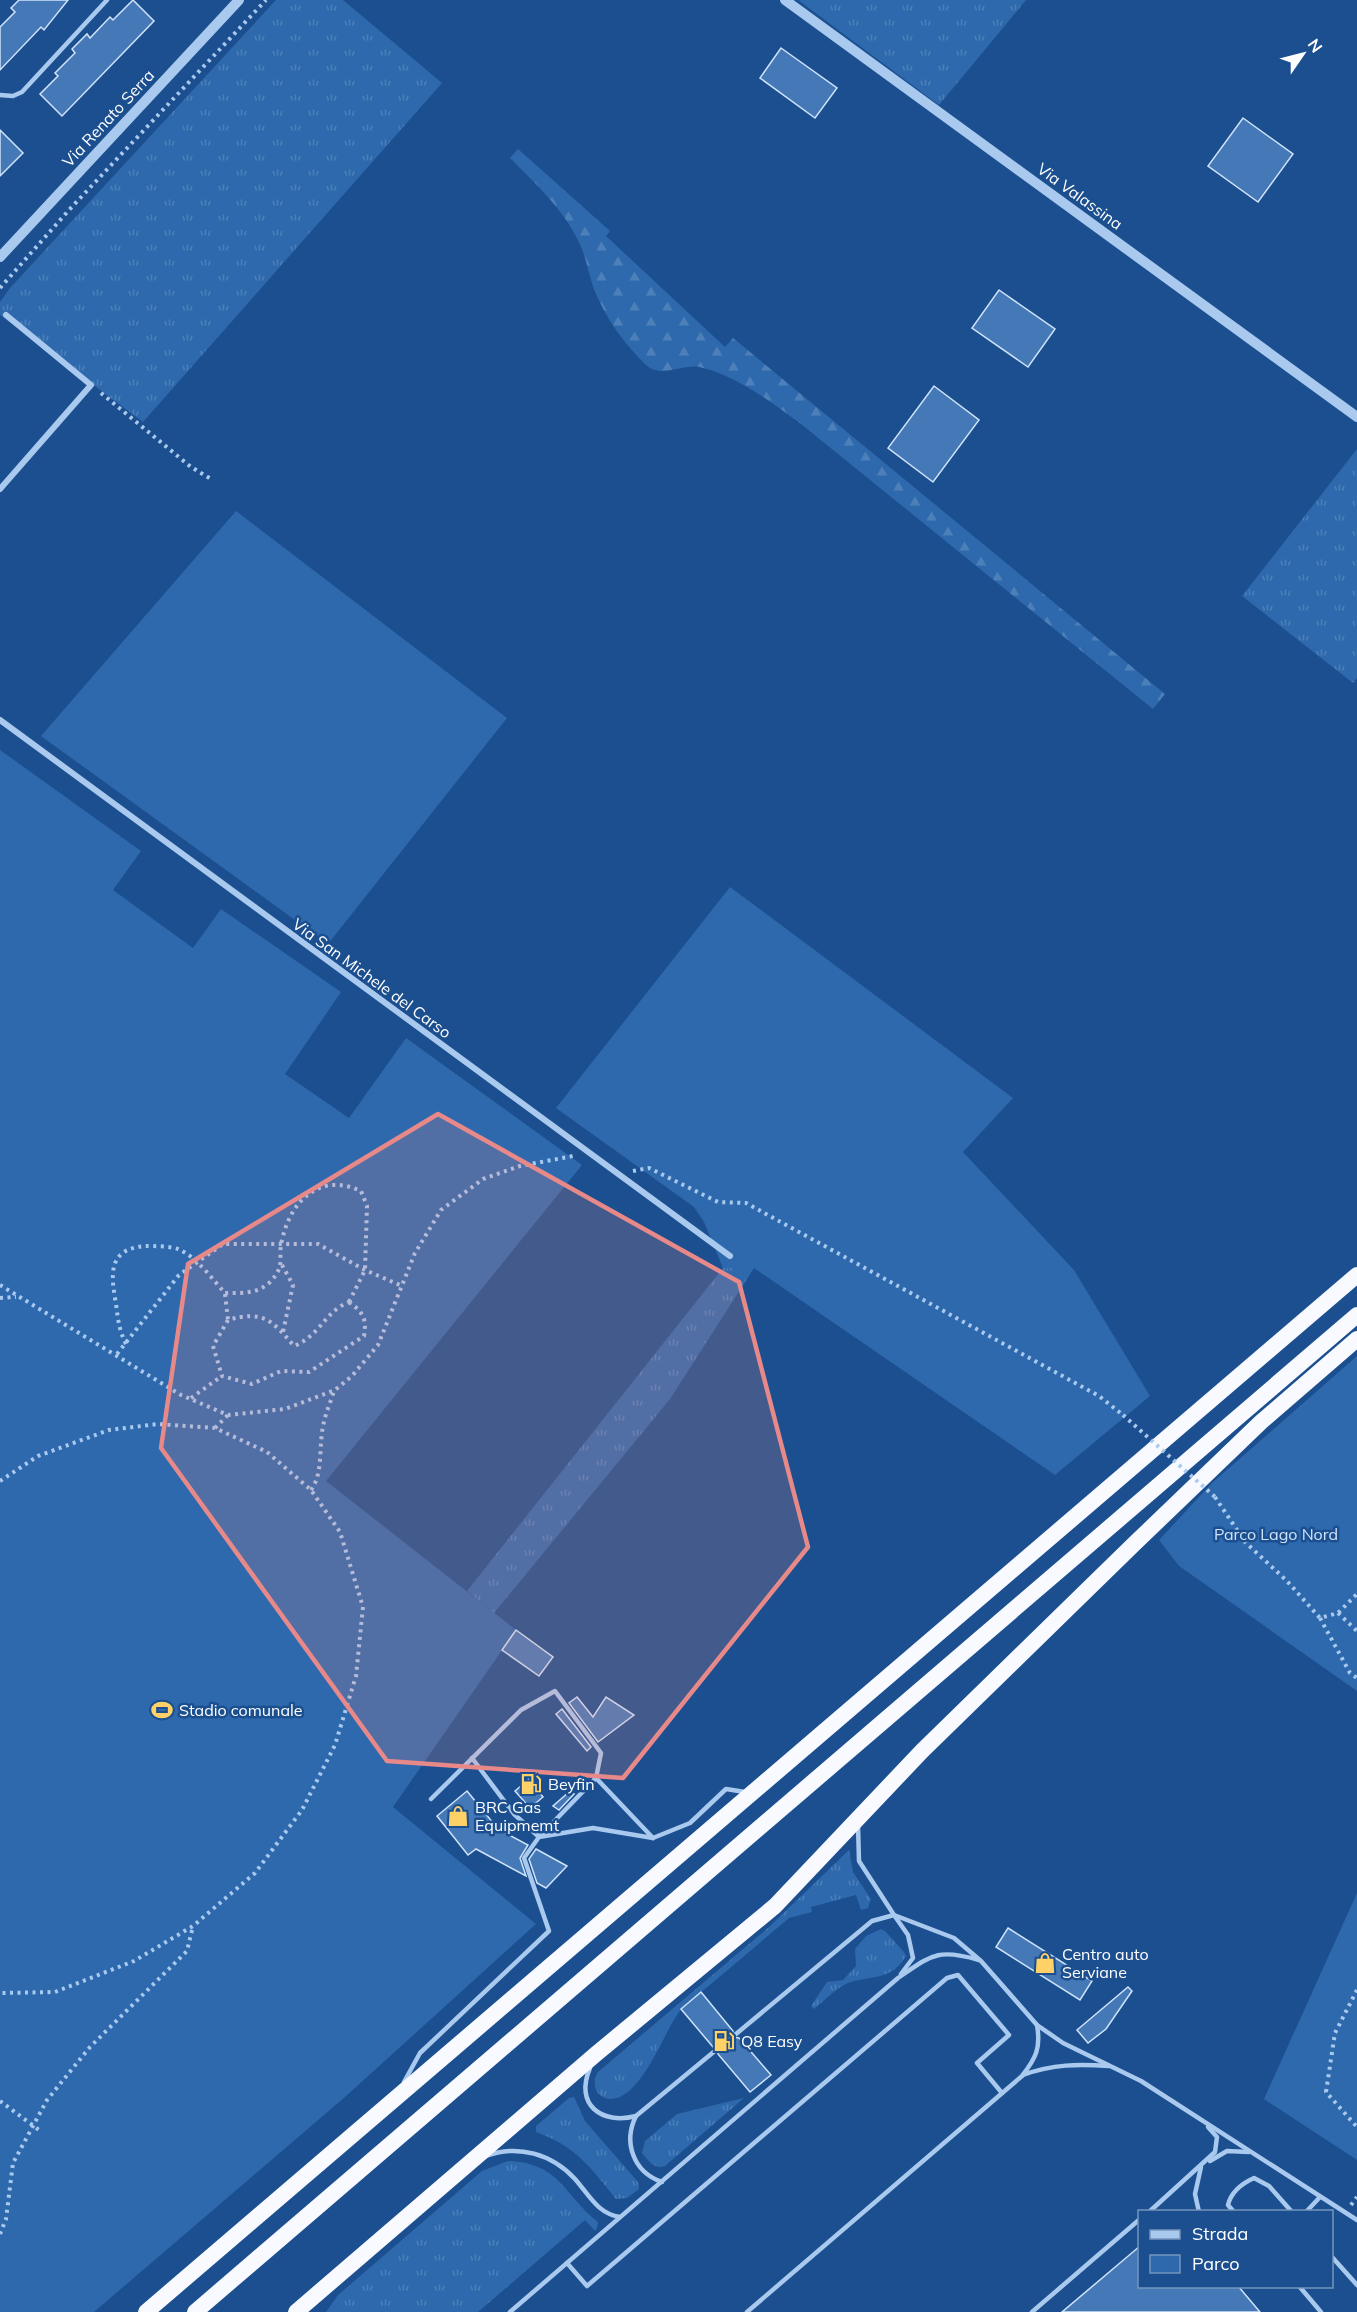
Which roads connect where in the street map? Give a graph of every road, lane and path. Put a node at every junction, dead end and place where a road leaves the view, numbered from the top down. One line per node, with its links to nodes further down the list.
1 (107, 0): 5 (lane)
2 (239, 0): 6 (street, Via Renato Serra)
3 (266, 0): 7 (path)
4 (785, 0): 10 (street, Via Valassina)
5 (0, 95)
6 (0, 257)
7 (0, 288)
8 (6, 315): 9 (street)
9 (91, 385): 11 (path); 12 (street)
10 (1357, 417)
11 (211, 479)
12 (0, 489)
13 (0, 720): 14 (street, Via San Michele del Carso)
14 (594, 1156): 15 (street, Via San Michele del Carso); 23 (path)
15 (618, 1173): 17 (street, Via San Michele del Carso); 44 (path, bridge)
16 (281, 1242): 18 (path); 19 (path); 20 (path); 20 (path)
17 (730, 1256)
18 (197, 1263): 24 (path); 32 (path); 32 (path)
19 (282, 1265): 24 (path); 30 (path)
20 (365, 1270): 23 (path); 27 (path)
21 (1357, 1275): 49 (highway)
22 (0, 1285): 25 (path)
23 (402, 1286): 35 (path)
24 (225, 1293): 29 (path)
25 (17, 1297): 26 (path); 33 (path)
26 (0, 1298)
27 (349, 1302): 30 (path); 34 (path)
28 (1357, 1315): 93 (highway)
29 (228, 1320): 30 (path); 34 (path)
30 (283, 1332)
31 (1357, 1339): 51 (highway)
32 (126, 1344): 33 (path)
33 (117, 1354): 36 (path)
34 (222, 1376): 36 (path)
35 (335, 1390): 37 (path); 41 (path)
36 (190, 1399): 37 (path)
37 (228, 1415): 38 (path)
38 (215, 1428): 39 (path); 41 (path)
39 (2, 1476): 40 (path)
40 (0, 1481)
41 (311, 1490): 55 (path)
42 (1357, 1593): 43 (path)
43 (1338, 1613): 44 (path); 45 (path)
44 (1320, 1618): 46 (path)
45 (1357, 1630)
46 (1357, 1678)
47 (472, 1758): 48 (lane); 50 (lane); 52 (lane)
48 (596, 1778): 52 (lane); 53 (lane)
49 (751, 1793): 53 (lane); 67 (highway)
50 (431, 1798)
51 (858, 1818): 54 (lane); 63 (highway)
52 (539, 1837): 53 (lane); 67 (lane)
53 (653, 1838)
54 (894, 1915): 56 (lane); 57 (lane); 61 (lane)
55 (193, 1926): 59 (path); 71 (path)
56 (981, 1961): 57 (lane); 60 (lane)
57 (898, 1978): 77 (lane)
58 (1357, 1990): 72 (path)
59 (0, 1993)
60 (1036, 2025): 64 (lane); 65 (lane)
61 (736, 2034)
62 (716, 2050): 69 (lane)
63 (596, 2054): 69 (lane); 75 (highway)
64 (1115, 2067): 65 (lane); 70 (lane)
65 (1022, 2076): 66 (lane)
66 (1002, 2093): 89 (lane); 96 (lane)
67 (397, 2095): 92 (highway)
68 (0, 2101): 71 (path)
69 (636, 2116): 77 (lane)
70 (1205, 2123): 74 (lane); 76 (lane)
71 (32, 2126): 73 (path); 87 (path)
72 (1357, 2127)
73 (39, 2130)
74 (1250, 2152): 76 (lane); 78 (lane)
75 (470, 2163): 84 (lane); 94 (highway)
76 (1203, 2165): 79 (lane); 80 (lane)
77 (662, 2181): 84 (lane)
78 (1320, 2197): 83 (lane); 85 (lane)
79 (1150, 2210)
80 (1199, 2210)
81 (1233, 2210): 82 (lane)
82 (1291, 2210)
83 (1307, 2210)
84 (620, 2217): 89 (lane)
85 (1357, 2220)
86 (1138, 2221): 97 (lane)
87 (0, 2234)
88 (1333, 2258): 90 (lane)
89 (567, 2263): 95 (lane)
90 (1357, 2285)
91 (1301, 2288): 98 (lane)
92 (146, 2312)
93 (195, 2312)
94 (296, 2312)
95 (510, 2312)
96 (747, 2312)
97 (1032, 2312)
98 (1321, 2312)

